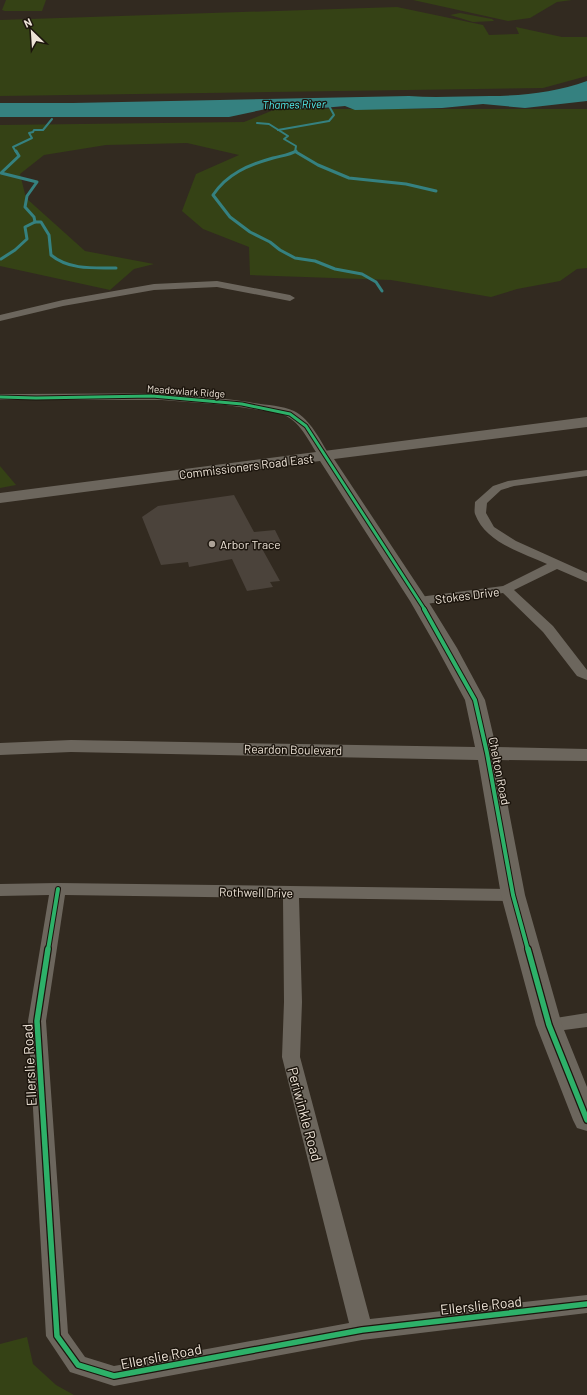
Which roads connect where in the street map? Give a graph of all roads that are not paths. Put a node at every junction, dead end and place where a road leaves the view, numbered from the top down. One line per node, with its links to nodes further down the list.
1 (290, 298): 2 (street)
2 (0, 318)
3 (0, 397): 5 (street, Meadowlark Ridge)
4 (587, 422): 5 (street, Commissioners Road East)
5 (324, 456): 7 (street, Commissioners Road East); 11 (street, Chelton Road)
6 (587, 473): 8 (street)
7 (0, 498)
8 (557, 564): 9 (street); 10 (street, Stokes Drive)
9 (587, 578)
10 (506, 589): 11 (street, Stokes Drive); 12 (street)
11 (418, 601): 14 (street, Chelton Road)
12 (587, 676)
13 (0, 749): 14 (street, Reardon Boulevard)
14 (487, 753): 15 (street, Reardon Boulevard); 19 (street, Chelton Road)
15 (587, 755)
16 (58, 889): 17 (street, Rothwell Drive); 18 (street, Rothwell Drive); 24 (street, Ellerslie Road)
17 (0, 890)
18 (291, 892): 19 (street, Rothwell Drive); 24 (street, Periwinkle Road)
19 (513, 895): 21 (street, Chelton Road)
20 (587, 1020): 21 (street)
21 (549, 1025): 22 (street, Chelton Road)
22 (587, 1120)
23 (587, 1304): 24 (street, Ellerslie Road)
24 (362, 1330)

